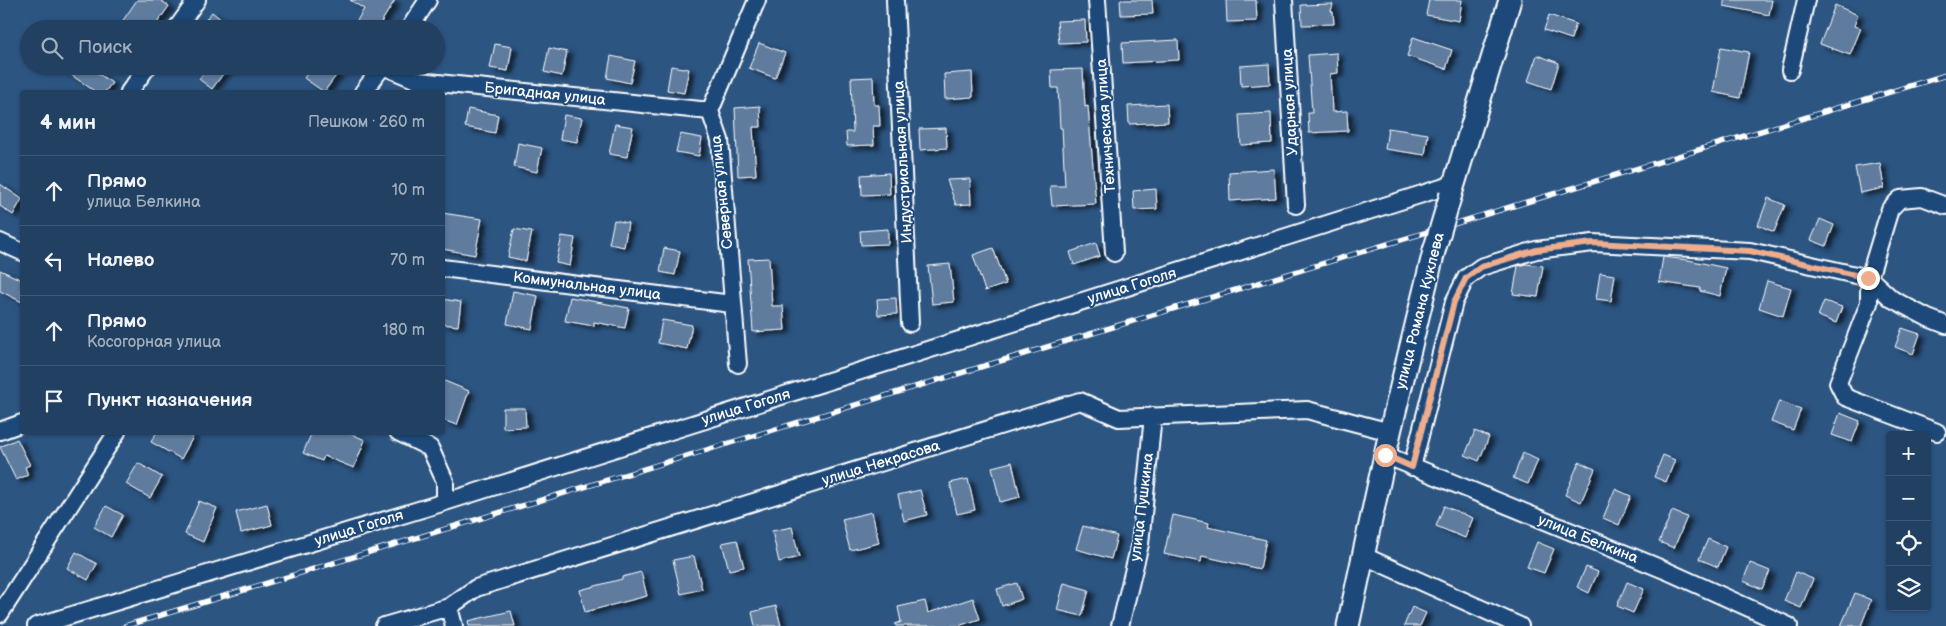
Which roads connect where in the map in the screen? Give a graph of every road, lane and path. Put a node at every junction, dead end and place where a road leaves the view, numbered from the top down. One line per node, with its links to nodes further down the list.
1 (197, 0): 9 (street)
2 (428, 0): 10 (street)
3 (757, 0): 17 (street)
4 (895, 0): 25 (street, Индустриальная улица)
5 (1097, 0): 21 (street, Техническая улица)
6 (1284, 0): 19 (street, Ударная улица)
7 (1510, 0): 18 (street, улица Романа Куклева)
8 (1806, 0): 11 (street)
9 (183, 20)
10 (415, 20)
11 (1790, 70)
12 (141, 75): 15 (street)
13 (376, 75): 16 (street)
14 (405, 75): 17 (street, Бригадная улица)
15 (130, 90)
16 (365, 90)
17 (710, 111): 24 (street, Северная улица)
18 (1452, 189): 31 (street, улица Романа Куклева, bridge); 37 (street, улица Гоголя)
19 (1296, 205)
20 (1946, 206): 23 (street)
21 (1114, 253)
22 (445, 268): 24 (street, Коммунальная улица)
23 (1868, 278): 26 (street); 32 (street); 36 (street)
24 (732, 304): 27 (street, Северная улица)
25 (910, 324)
26 (1946, 324)
27 (738, 364)
28 (1153, 416): 31 (street, улица Некрасова); 39 (street, улица Некрасова); 44 (street, улица Пушкина)
29 (20, 424): 30 (street)
30 (0, 430)
31 (1390, 432): 35 (street, улица Романа Куклева)
32 (1937, 432)
33 (115, 435): 40 (street)
34 (404, 435): 37 (street)
35 (1385, 455): 36 (street, улица Белкина); 38 (street, улица Романа Куклева)
36 (1412, 467): 47 (street, улица Белкина)
37 (445, 502): 41 (street, улица Гоголя)
38 (1364, 556): 45 (street, улица Романа Куклева); 46 (street)
39 (449, 607): 42 (street, улица Некрасова); 43 (street)
40 (0, 614)
41 (36, 626)
42 (384, 626)
43 (454, 626)
44 (1120, 626)
45 (1348, 626)
46 (1520, 626)
47 (1789, 626)

